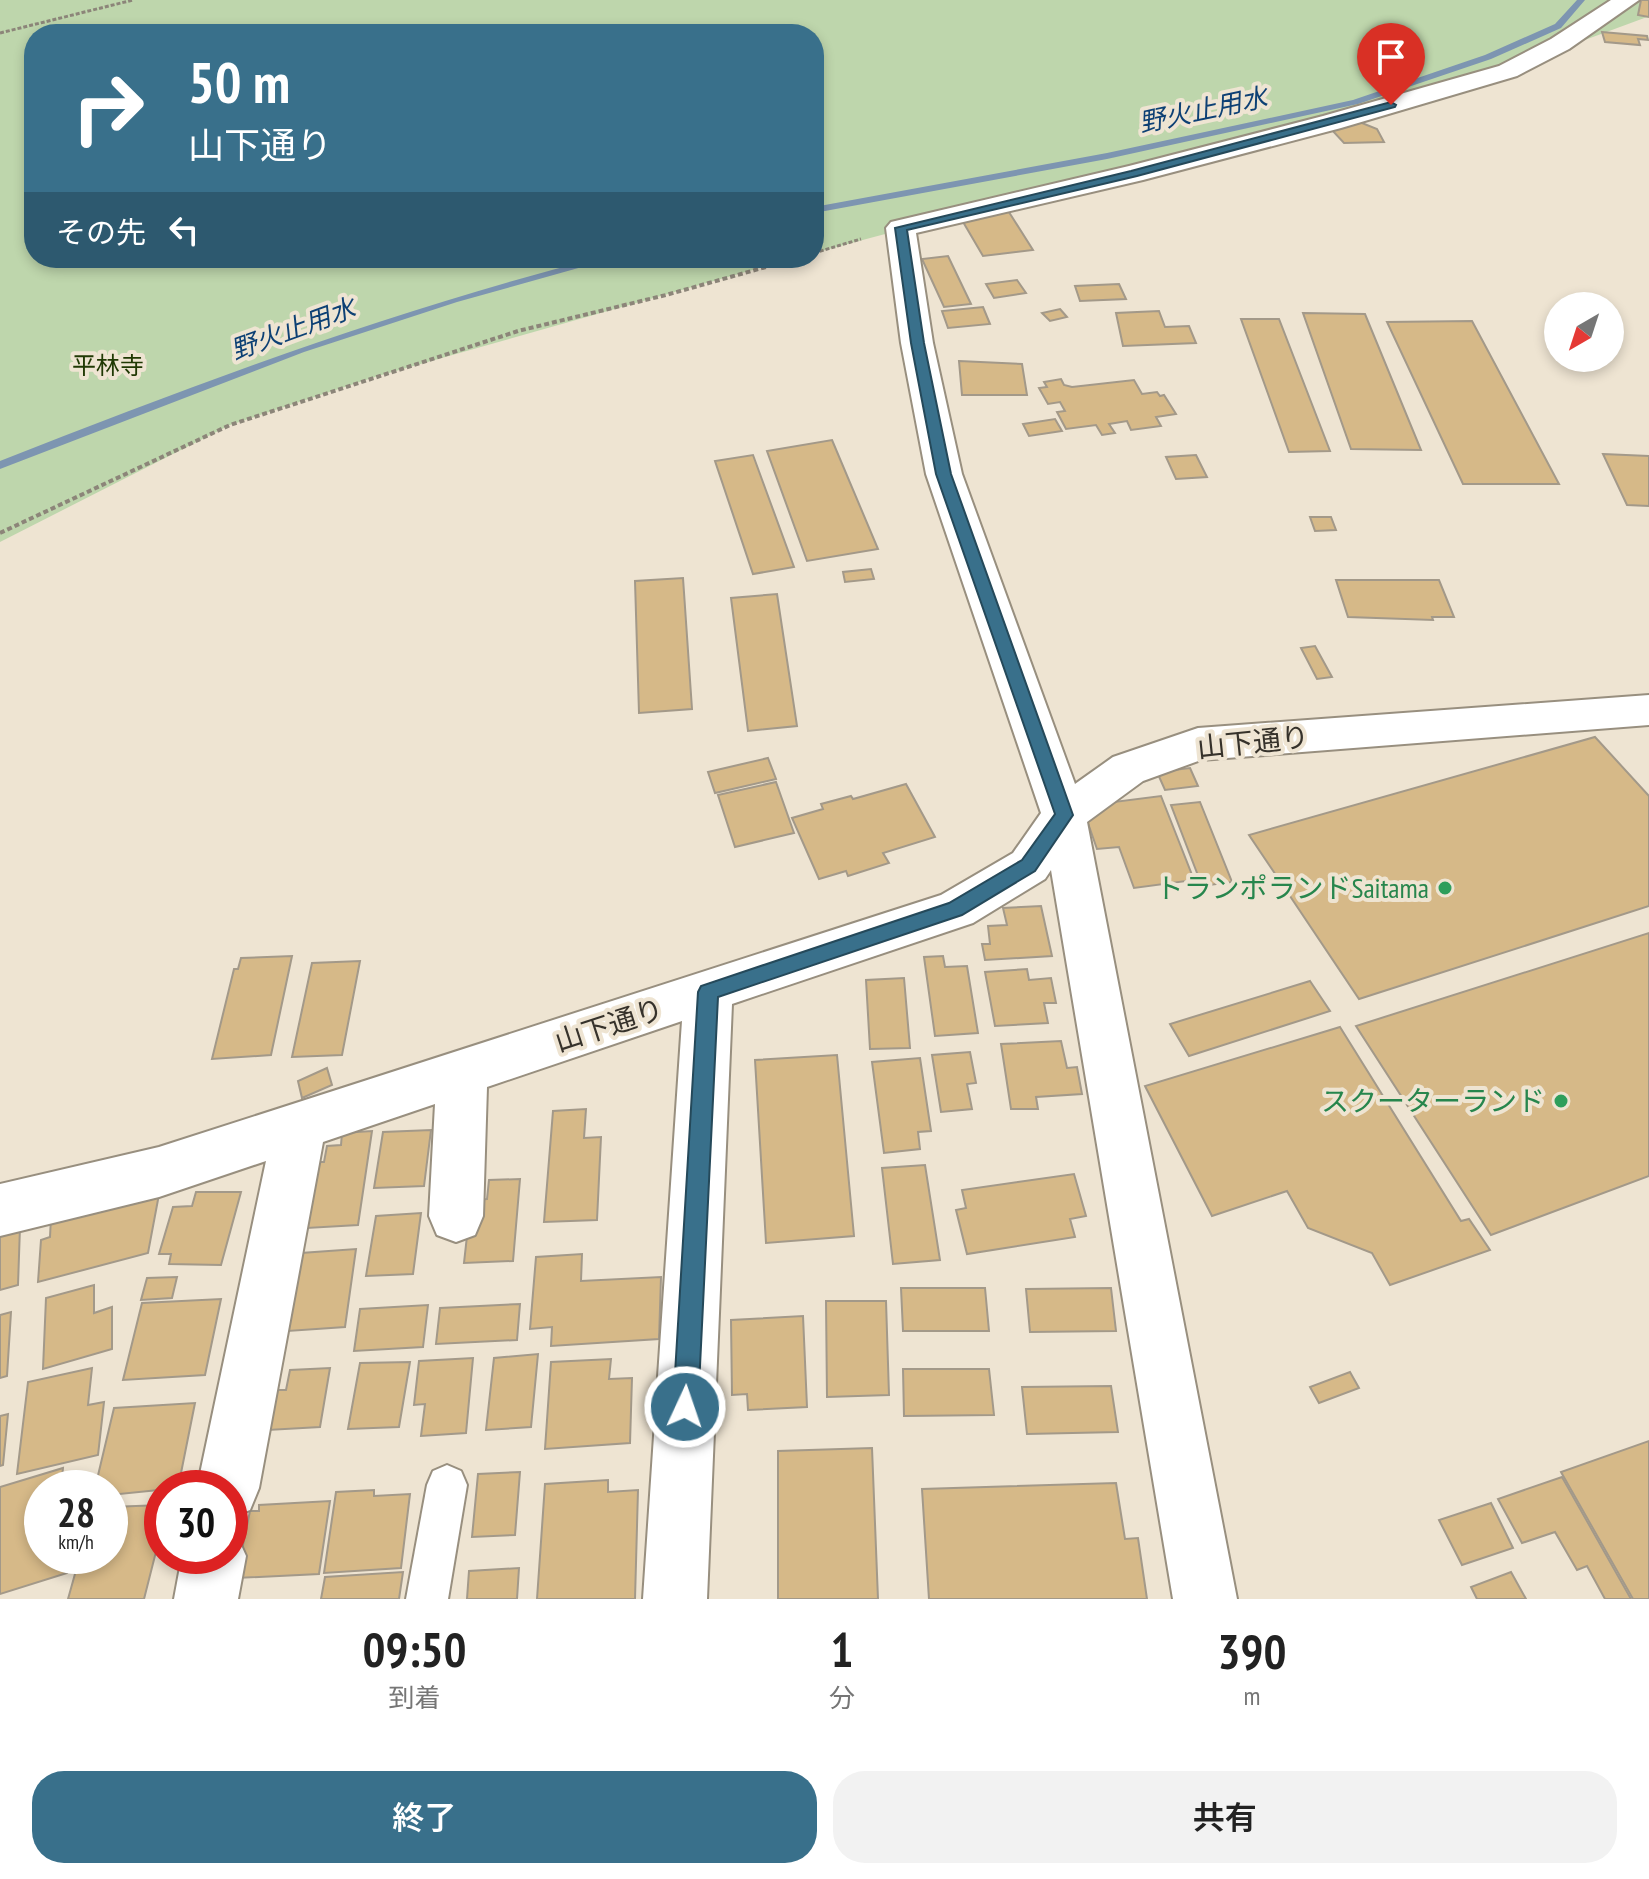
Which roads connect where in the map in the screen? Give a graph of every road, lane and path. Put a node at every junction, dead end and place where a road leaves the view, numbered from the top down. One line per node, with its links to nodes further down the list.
1 (133, 0): 3 (path)
2 (1627, 0): 6 (street)
3 (36, 24)
4 (24, 27): 5 (path)
5 (0, 33)
6 (901, 228): 7 (path); 11 (street)
7 (824, 250)
8 (761, 268): 9 (path)
9 (0, 533)
10 (1649, 710): 11 (street, 山下通り)
11 (1064, 815): 12 (street, 山下通り); 23 (street)
12 (708, 992): 13 (street, 山下通り); 22 (street)
13 (462, 1073): 14 (street, 山下通り); 16 (street)
14 (300, 1126): 15 (street, 山下通り); 17 (street)
15 (0, 1210)
16 (456, 1216)
17 (232, 1470)
18 (447, 1485): 21 (lane)
19 (211, 1574): 20 (street)
20 (206, 1599)
21 (427, 1599)
22 (675, 1599)
23 (1205, 1599)

